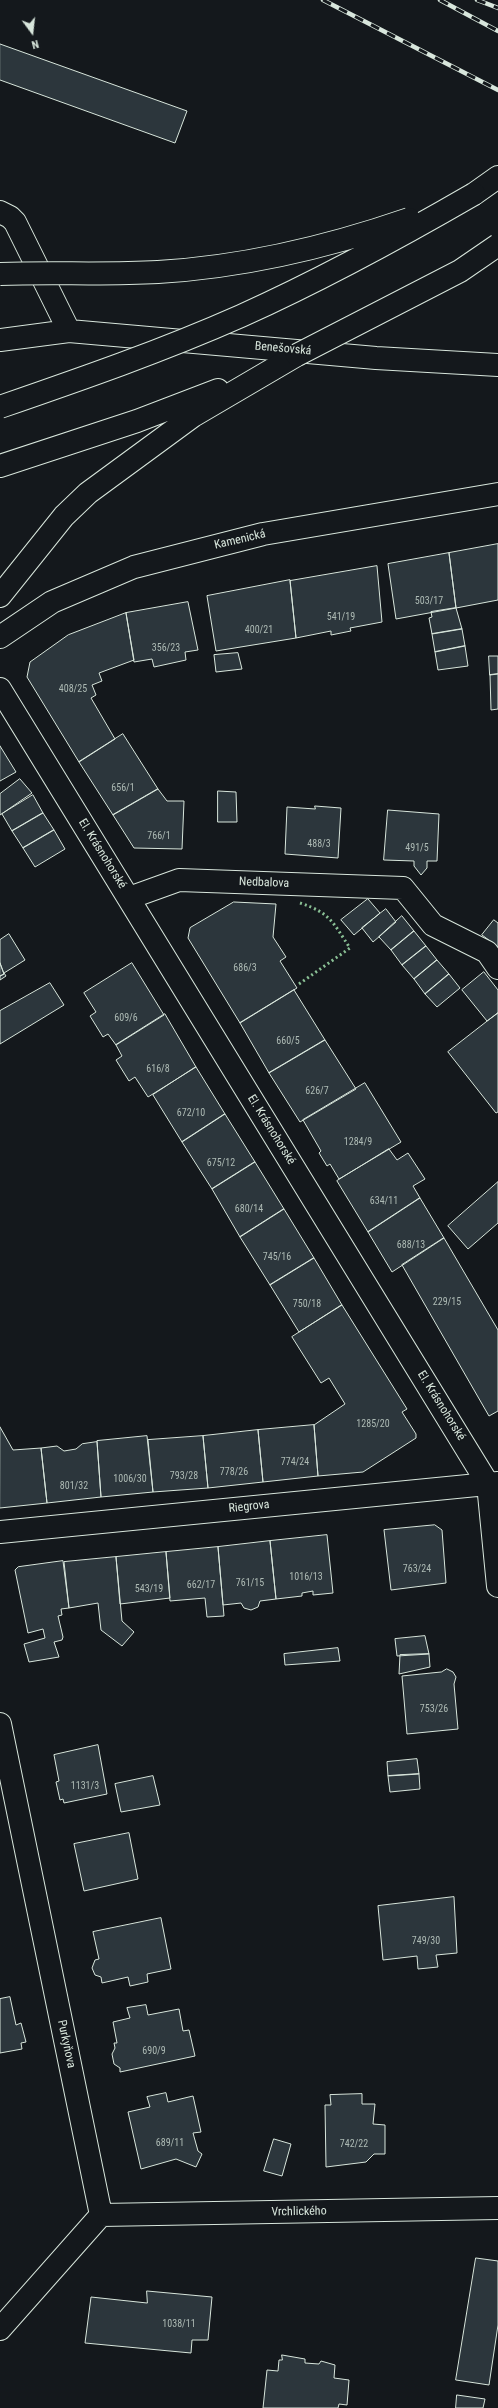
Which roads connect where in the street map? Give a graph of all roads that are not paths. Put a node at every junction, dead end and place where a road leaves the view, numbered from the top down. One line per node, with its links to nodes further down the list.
1 (498, 177): 2 (street)
2 (474, 194): 5 (street, bridge); 10 (street, bridge)
3 (0, 212): 6 (street)
4 (498, 245): 8 (street, bridge)
5 (0, 274)
6 (69, 331): 7 (street, Benešovská); 9 (street, Benešovská)
7 (0, 340)
8 (297, 355): 11 (street); 13 (street)
9 (498, 365)
10 (0, 407)
11 (0, 466)
12 (498, 494): 14 (street, Kamenická)
13 (0, 596)
14 (0, 637)
15 (0, 689): 16 (street, El. Krásnohorské)
16 (129, 898): 17 (street, Nedbalova); 18 (street, El. Krásnohorské)
17 (498, 968)
18 (493, 1483): 19 (street, Riegrova); 20 (street, El. Krásnohorské)
19 (0, 1532)
20 (498, 1586)
21 (0, 1724): 23 (street, Purkyňova)
22 (498, 2208): 23 (street, Vrchlického)
23 (101, 2215): 24 (street)
24 (0, 2329)

